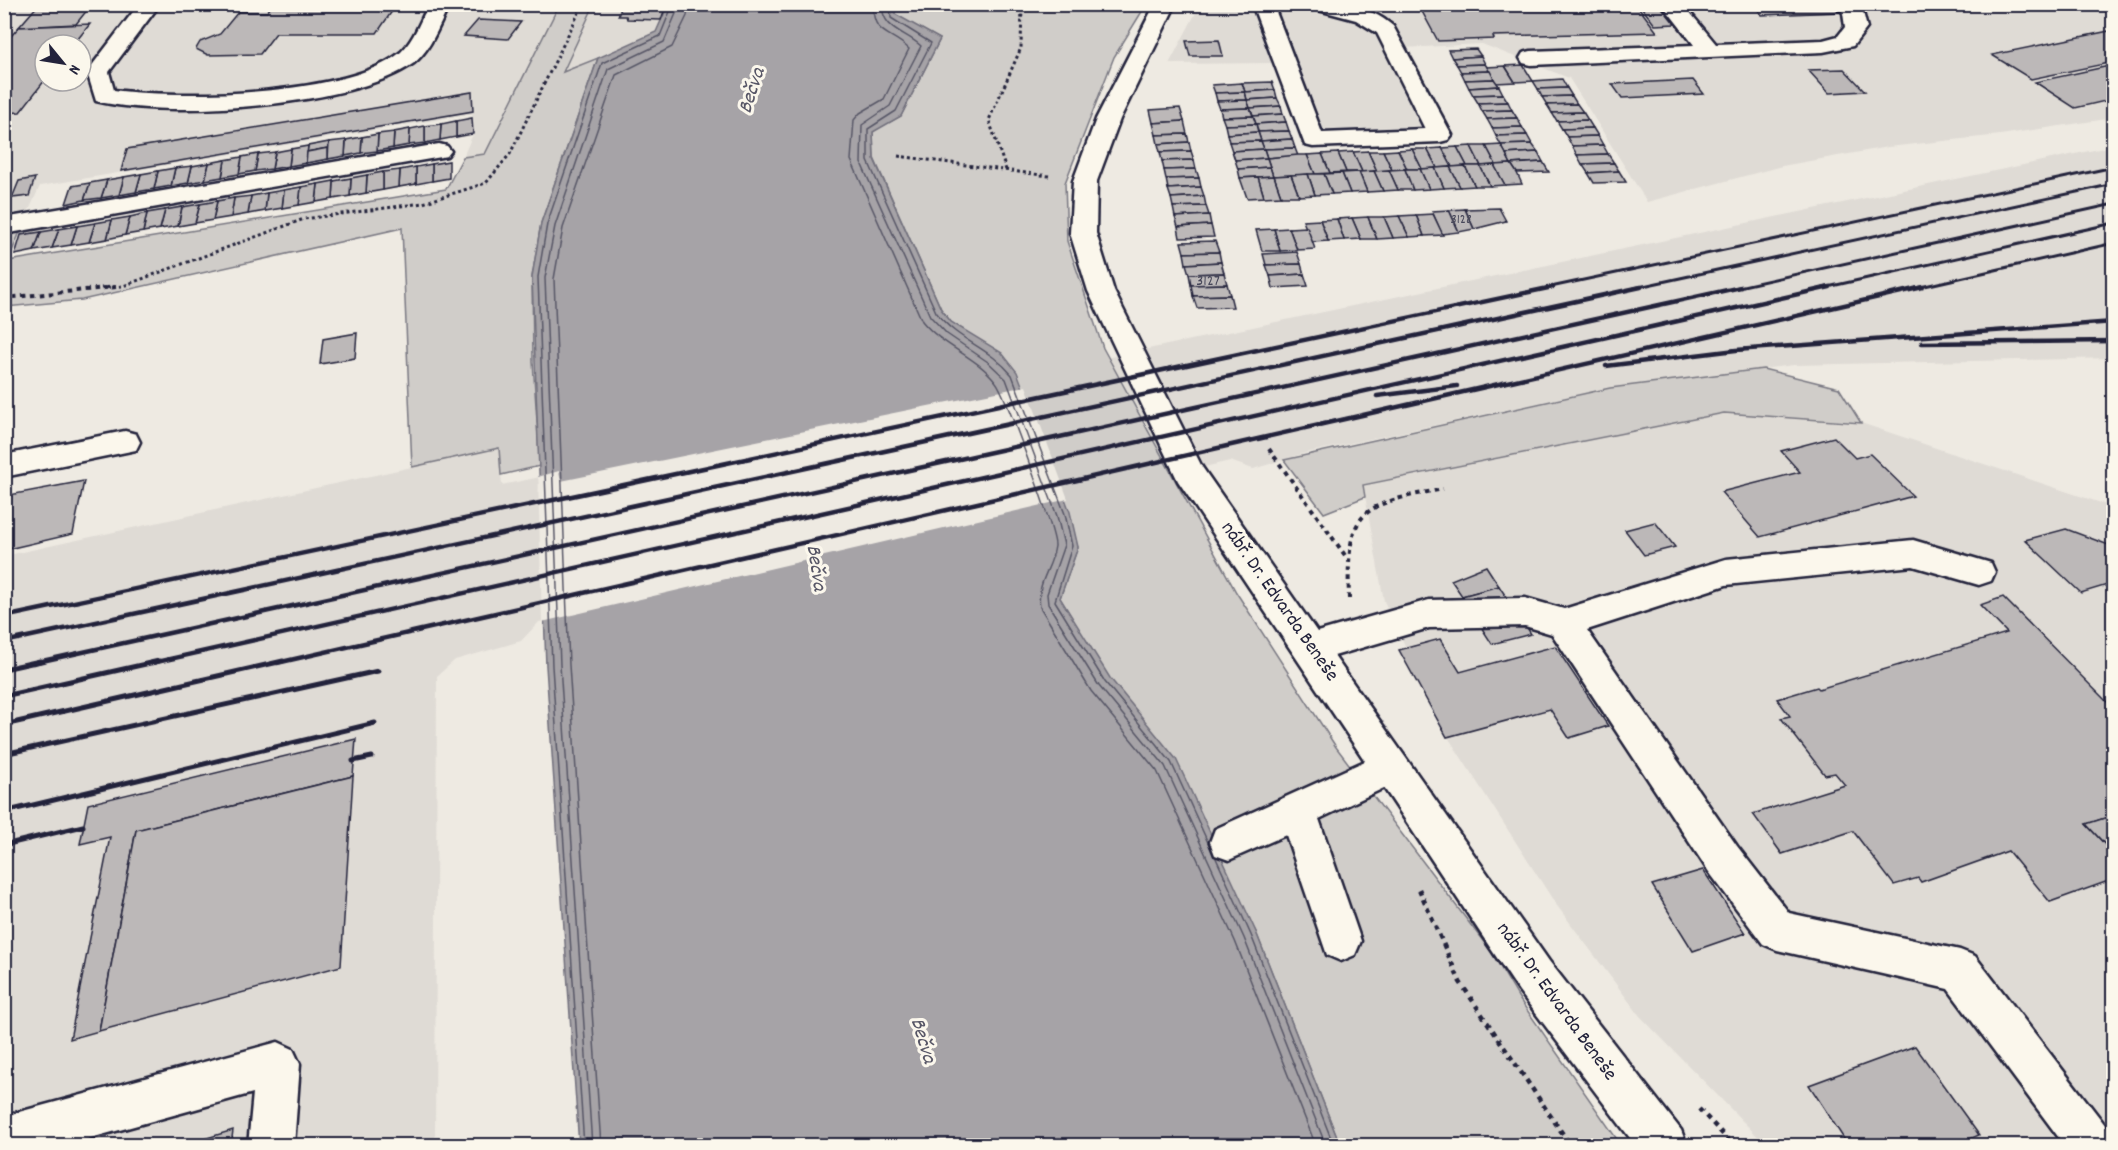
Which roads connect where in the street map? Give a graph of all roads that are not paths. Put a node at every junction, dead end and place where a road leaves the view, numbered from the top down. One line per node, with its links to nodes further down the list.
1 (150, 4): 2 (street)
2 (440, 4)
3 (1166, 4): 16 (street, nábř. Dr. Edvarda Beneše)
4 (1262, 4): 5 (street)
5 (1318, 4)
6 (1672, 4): 8 (street)
7 (1846, 4): 8 (street)
8 (1710, 51): 9 (street)
9 (1531, 58)
10 (439, 151): 11 (street)
11 (4, 226)
12 (125, 442): 13 (street)
13 (4, 466)
14 (1979, 572): 15 (street)
15 (1563, 623): 16 (street); 24 (street)
16 (1312, 648): 17 (street, nábř. Dr. Edvarda Beneše)
17 (1391, 767): 18 (street); 23 (street, nábř. Dr. Edvarda Beneše)
18 (1298, 810): 19 (street); 20 (street)
19 (1229, 842)
20 (1341, 942)
21 (4, 1139): 22 (street)
22 (272, 1146)
23 (1665, 1146)
24 (2093, 1146)

